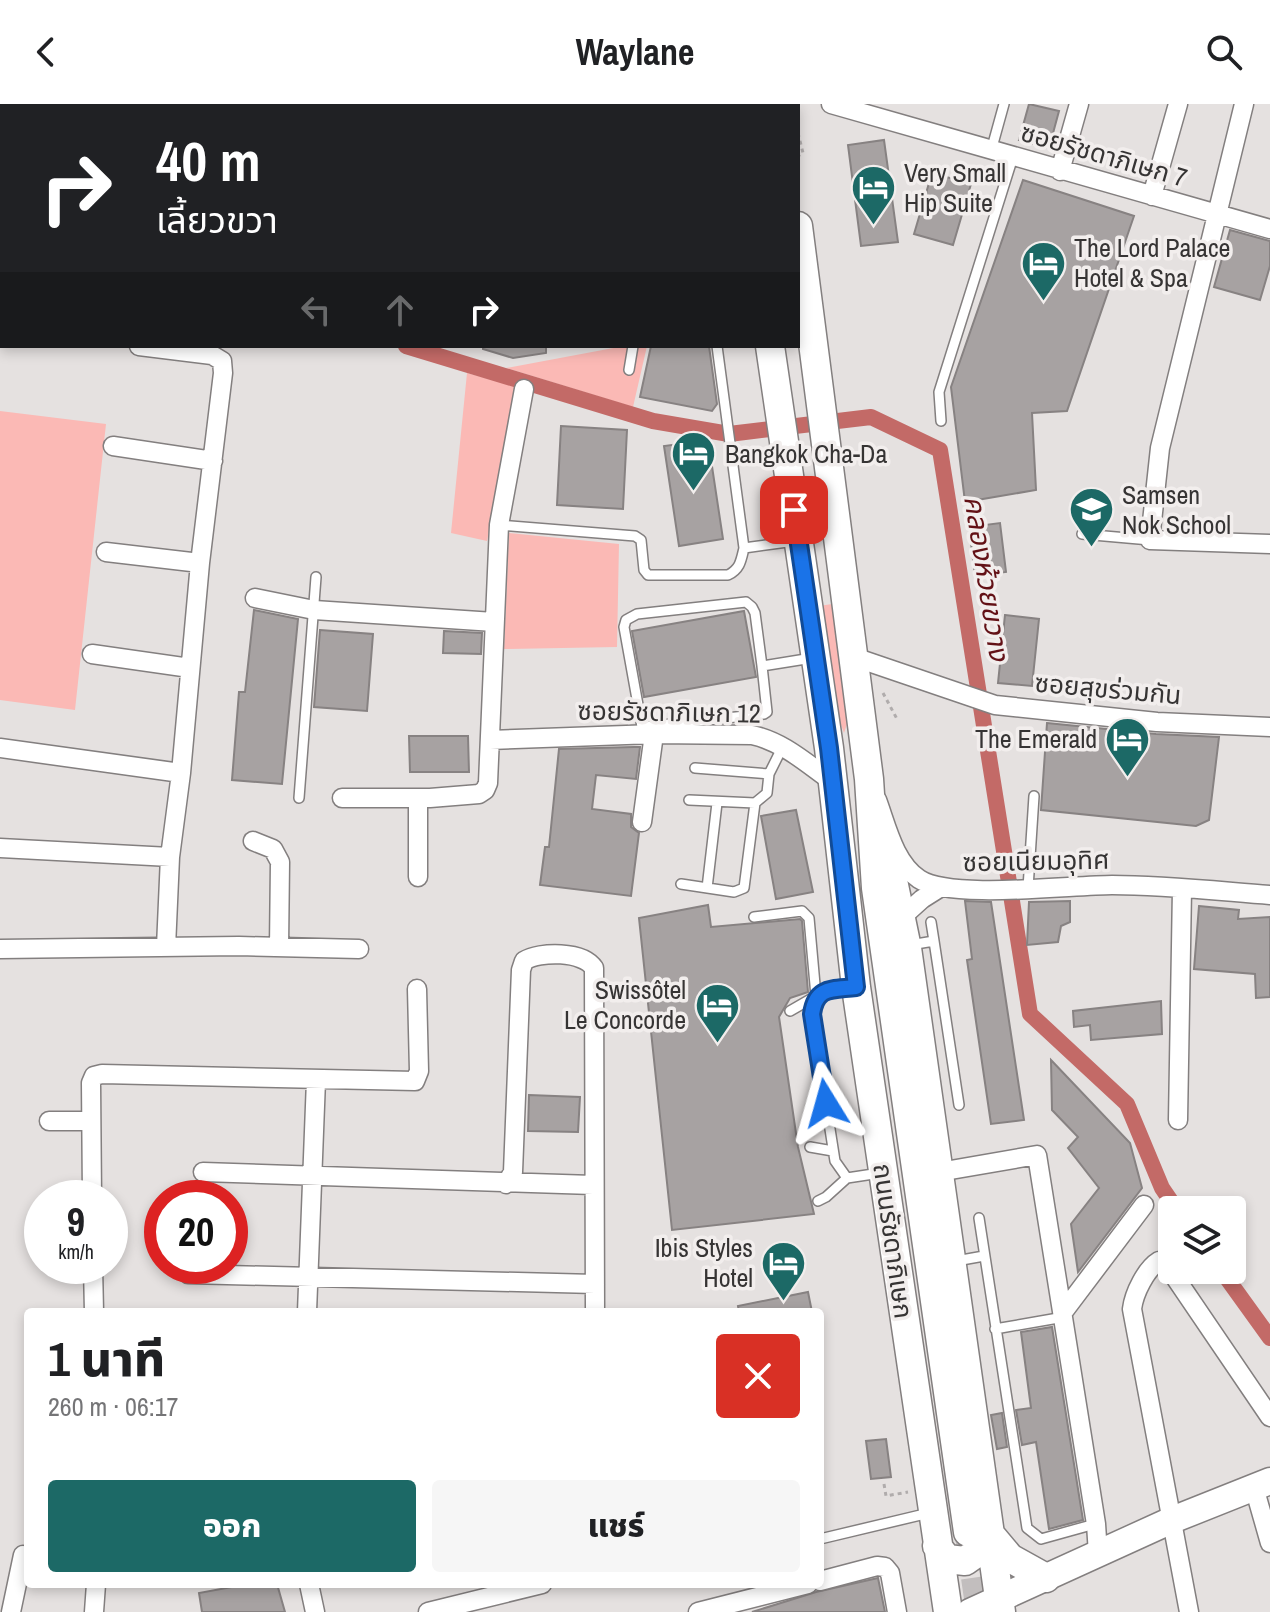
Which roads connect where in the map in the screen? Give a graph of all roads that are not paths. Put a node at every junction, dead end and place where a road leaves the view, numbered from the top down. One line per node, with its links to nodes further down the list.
1 (831, 104): 6 (street, ซอยรัชดาภิเษก 7)
2 (1004, 104): 7 (lane)
3 (1079, 104): 9 (street)
4 (1178, 104): 10 (street)
5 (1244, 104): 11 (street)
6 (883, 112): 7 (street, ซอยรัชดาภิเษก 7)
7 (991, 151): 8 (street, ซอยรัชดาภิเษก 7)
8 (1013, 157): 9 (street, ซอยรัชดาภิเษก 7); 20 (lane)
9 (1060, 171): 10 (street, ซอยรัชดาภิเษก 7)
10 (1152, 196): 11 (street, ซอยรัชดาภิเษก 7)
11 (1216, 214): 12 (street, ซอยรัชดาภิเษก 7); 26 (street)
12 (1270, 229)
13 (800, 244): 36 (main road, ถนนรัชดาภิเษก)
14 (155, 348): 22 (street)
15 (633, 348): 18 (lane)
16 (717, 348): 28 (lane)
17 (771, 352): 25 (main road, ถนนรัชดาภิเษก)
18 (629, 370)
19 (524, 389): 23 (street)
20 (941, 421)
21 (113, 446): 22 (street)
22 (213, 461): 30 (street)
23 (499, 525): 28 (lane); 34 (street)
24 (1082, 534): 26 (lane)
25 (798, 540): 28 (lane); 37 (main road, ถนนรัชดาภิเษก)
26 (1150, 540): 27 (street)
27 (1270, 544)
28 (744, 548)
29 (106, 552): 30 (street)
30 (200, 563): 39 (street)
31 (316, 577): 33 (lane)
32 (255, 598): 33 (street)
33 (314, 610): 34 (street); 51 (lane)
34 (494, 622): 42 (street)
35 (92, 654): 39 (street)
36 (854, 657): 40 (street, ซอยสุขร่วมกัน); 49 (main road, ถนนรัชดาภิเษก)
37 (815, 658): 38 (lane); 48 (main road, ถนนรัชดาภิเษก)
38 (762, 666): 38 (lane)
39 (190, 668): 46 (street)
40 (1270, 727)
41 (654, 734): 42 (street, ซอยรัชดาภิเษก 12); 43 (street, ซอยรัชดาภิเษก 12); 57 (street)
42 (490, 740): 53 (street)
43 (783, 746): 47 (lane); 48 (street, ซอยรัชดาภิเษก 12)
44 (0, 748): 46 (street)
45 (695, 768): 47 (lane)
46 (181, 773): 60 (street)
47 (769, 774): 56 (lane)
48 (832, 778): 75 (main road, ถนนรัชดาภิเษก); 113 (main road, ถนนรัชดาภิเษก)
49 (869, 779): 63 (street, ซอยเนียมอุทิศ); 70 (main road, ถนนรัชดาภิเษก); 113 (main road, ถนนรัชดาภิเษก)
50 (1034, 796): 65 (lane)
51 (299, 798)
52 (342, 798): 53 (street)
53 (418, 798): 61 (street)
54 (689, 800): 55 (lane)
55 (717, 803): 56 (lane); 64 (lane)
56 (755, 803): 64 (lane)
57 (642, 822)
58 (253, 841): 72 (street)
59 (0, 848): 60 (street)
60 (170, 857): 71 (street)
61 (418, 877)
62 (681, 884): 64 (lane)
63 (941, 887): 65 (street, ซอยเนียมอุทิศ); 70 (street)
64 (707, 888)
65 (1023, 888): 66 (street, ซอยเนียมอุทิศ)
66 (1182, 889): 67 (street, ซอยเนียมอุทิศ); 81 (street)
67 (1270, 895)
68 (754, 917): 77 (lane)
69 (931, 922): 70 (lane)
70 (914, 935): 80 (lane); 87 (main road, ถนนรัชดาภิเษก)
71 (166, 947): 72 (street); 73 (street)
72 (279, 947): 74 (street)
73 (0, 949)
74 (359, 949)
75 (856, 987): 77 (lane); 88 (main road, ถนนรัชดาภิเษก)
76 (417, 989): 79 (street)
77 (816, 996): 78 (lane); 85 (lane)
78 (790, 1011)
79 (316, 1080): 83 (street); 89 (street)
80 (959, 1105)
81 (1178, 1120)
82 (49, 1121): 83 (street)
83 (91, 1121): 91 (street)
84 (810, 1147): 85 (lane)
85 (833, 1151): 90 (lane)
86 (203, 1172): 89 (street)
87 (939, 1172): 98 (main road, ถนนรัชดาภิเษก); 106 (street)
88 (883, 1173): 90 (lane); 110 (main road, ถนนรัชดาภิเษก)
89 (313, 1176): 92 (street); 100 (street)
90 (847, 1178): 94 (lane)
91 (92, 1180)
92 (506, 1184): 93 (street); 93 (street)
93 (593, 1185): 102 (street)
94 (818, 1201)
95 (1144, 1205): 106 (street)
96 (979, 1218): 97 (lane)
97 (984, 1256): 98 (lane); 107 (lane)
98 (951, 1262): 113 (main road, ถนนรัชดาภิเษก)
99 (248, 1275): 100 (street)
100 (309, 1276): 102 (street); 104 (street)
101 (93, 1284): 103 (street)
102 (595, 1284): 105 (street)
103 (94, 1308)
104 (307, 1308)
105 (595, 1308)
106 (1064, 1314): 107 (lane); 112 (street)
107 (995, 1329): 112 (lane)
108 (1270, 1417): 111 (street)
109 (1262, 1484): 111 (main road); 115 (street)
110 (932, 1513): 113 (main road, ถนนรัชดาภิเษก); 114 (lane)
111 (1172, 1520): 116 (main road); 133 (street)
112 (1096, 1524): 116 (street)
113 (962, 1536): 118 (main road); 124 (main road, ถนนรัชดาภิเษก); 131 (main road, ถนนรัชดาภิเษก)
114 (824, 1538)
115 (1270, 1543)
116 (1098, 1554): 118 (main road)
117 (23, 1555): 125 (street)
118 (1046, 1578): 124 (main road)
119 (824, 1580): 130 (street)
120 (96, 1588): 126 (street)
121 (310, 1588): 127 (street)
122 (526, 1588): 128 (street)
123 (792, 1588): 129 (street)
124 (1000, 1606): 132 (main road)
125 (11, 1612)
126 (94, 1612)
127 (315, 1612)
128 (428, 1612)
129 (698, 1612)
130 (897, 1612)
131 (948, 1612)
132 (970, 1612)
133 (1189, 1612)

